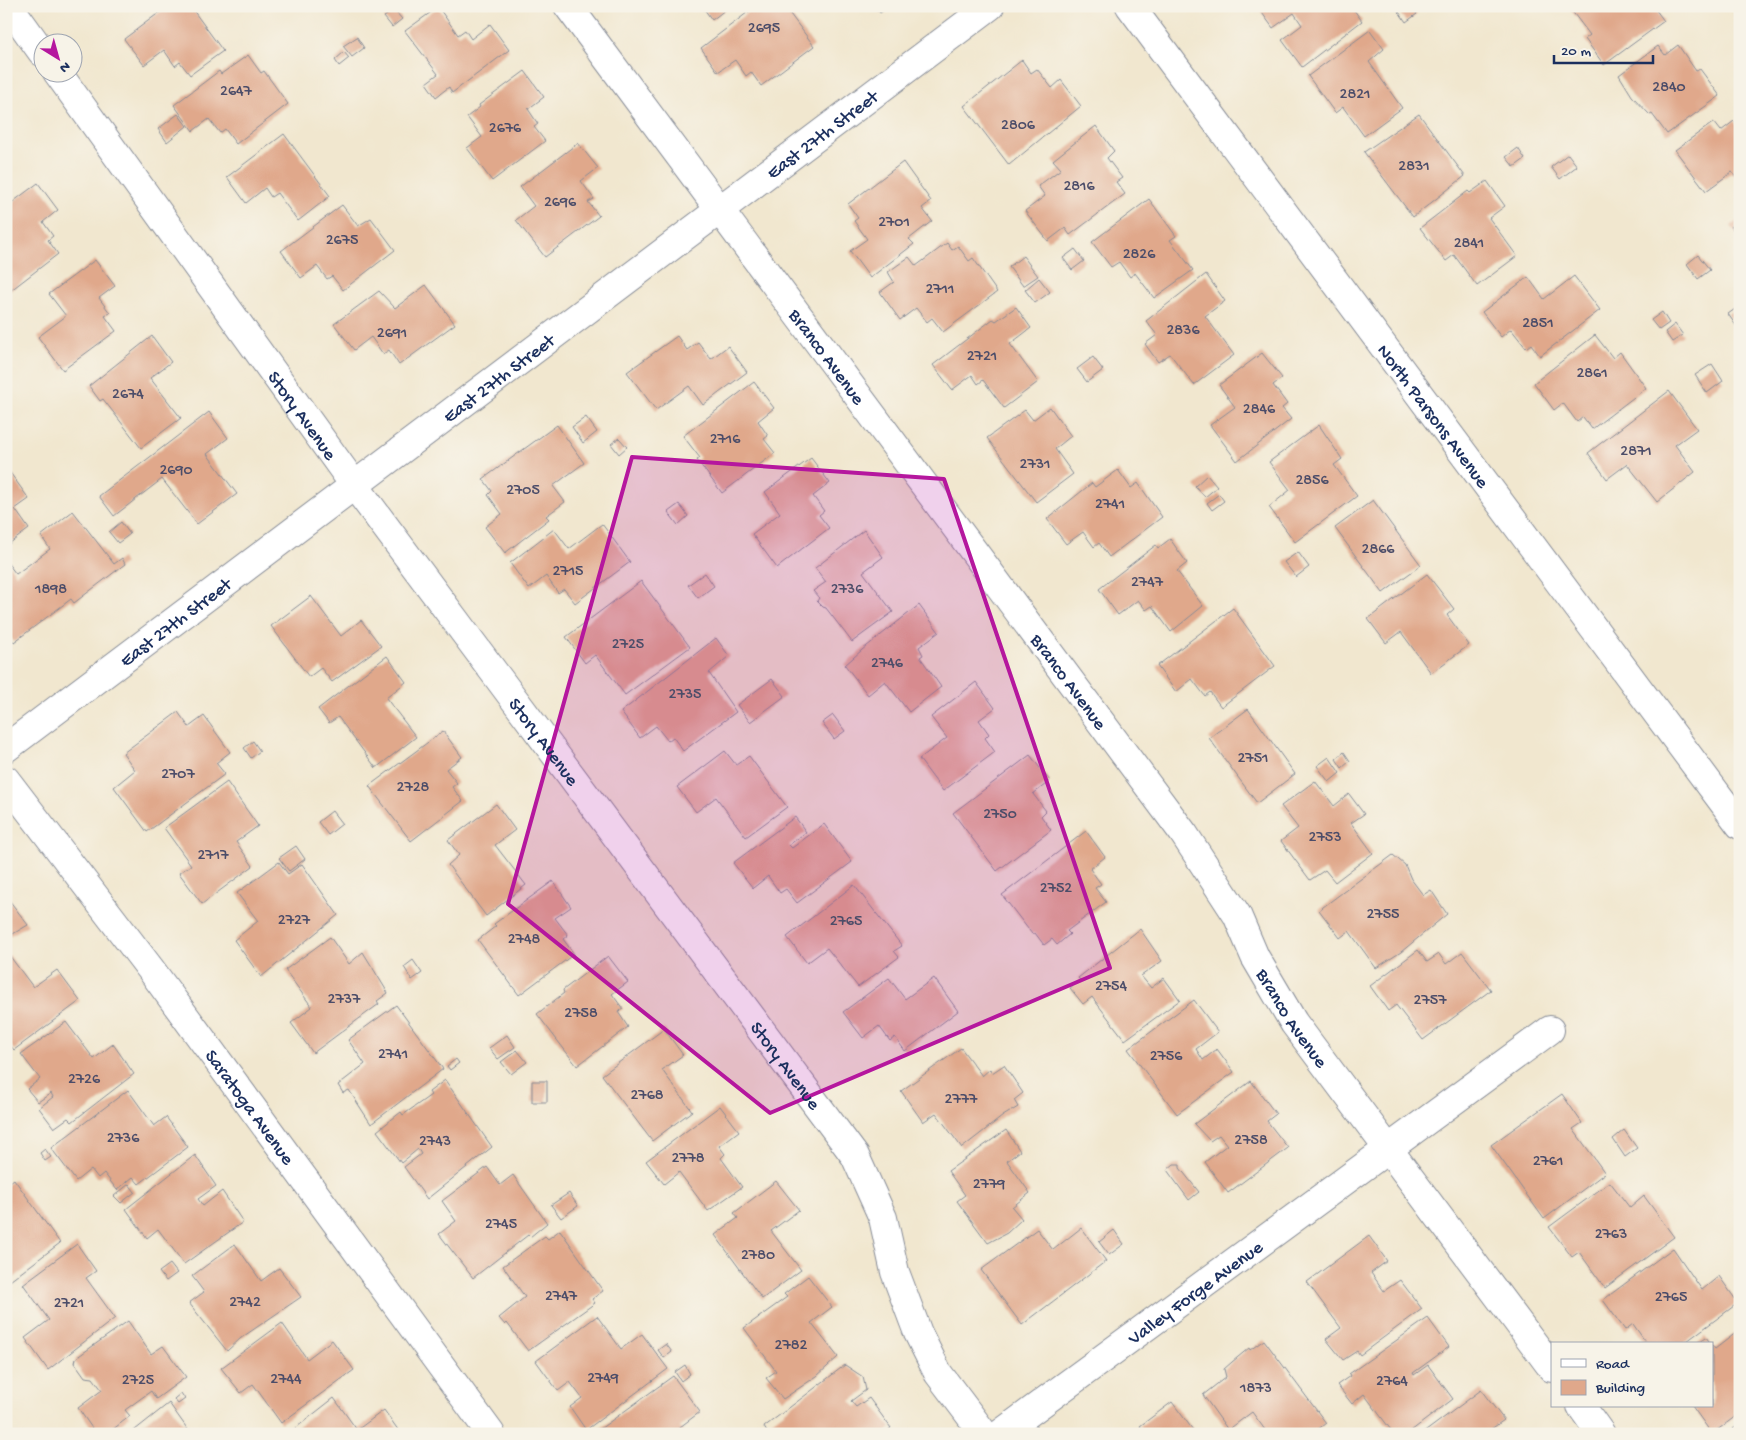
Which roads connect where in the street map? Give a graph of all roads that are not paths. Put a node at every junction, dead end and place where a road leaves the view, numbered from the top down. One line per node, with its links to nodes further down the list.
1 (9, 6): 5 (street)
2 (568, 6): 7 (street, Branco Avenue)
3 (990, 6): 7 (street, East 27th Street)
4 (1130, 6): 11 (street, North Parsons Avenue)
5 (32, 38)
6 (64, 82): 8 (street, Story Avenue)
7 (720, 211): 8 (street, East 27th Street); 13 (street, Branco Avenue)
8 (355, 486): 9 (street, East 27th Street); 17 (street, Story Avenue)
9 (6, 748)
10 (6, 780): 16 (street, Saratoga Avenue)
11 (1740, 825)
12 (1550, 1030): 13 (street, Valley Forge Avenue)
13 (1389, 1150): 14 (street, Branco Avenue); 18 (street, Valley Forge Avenue)
14 (1551, 1367)
15 (1582, 1408): 19 (street)
16 (491, 1434)
17 (984, 1434)
18 (1000, 1434)
19 (1601, 1434)

